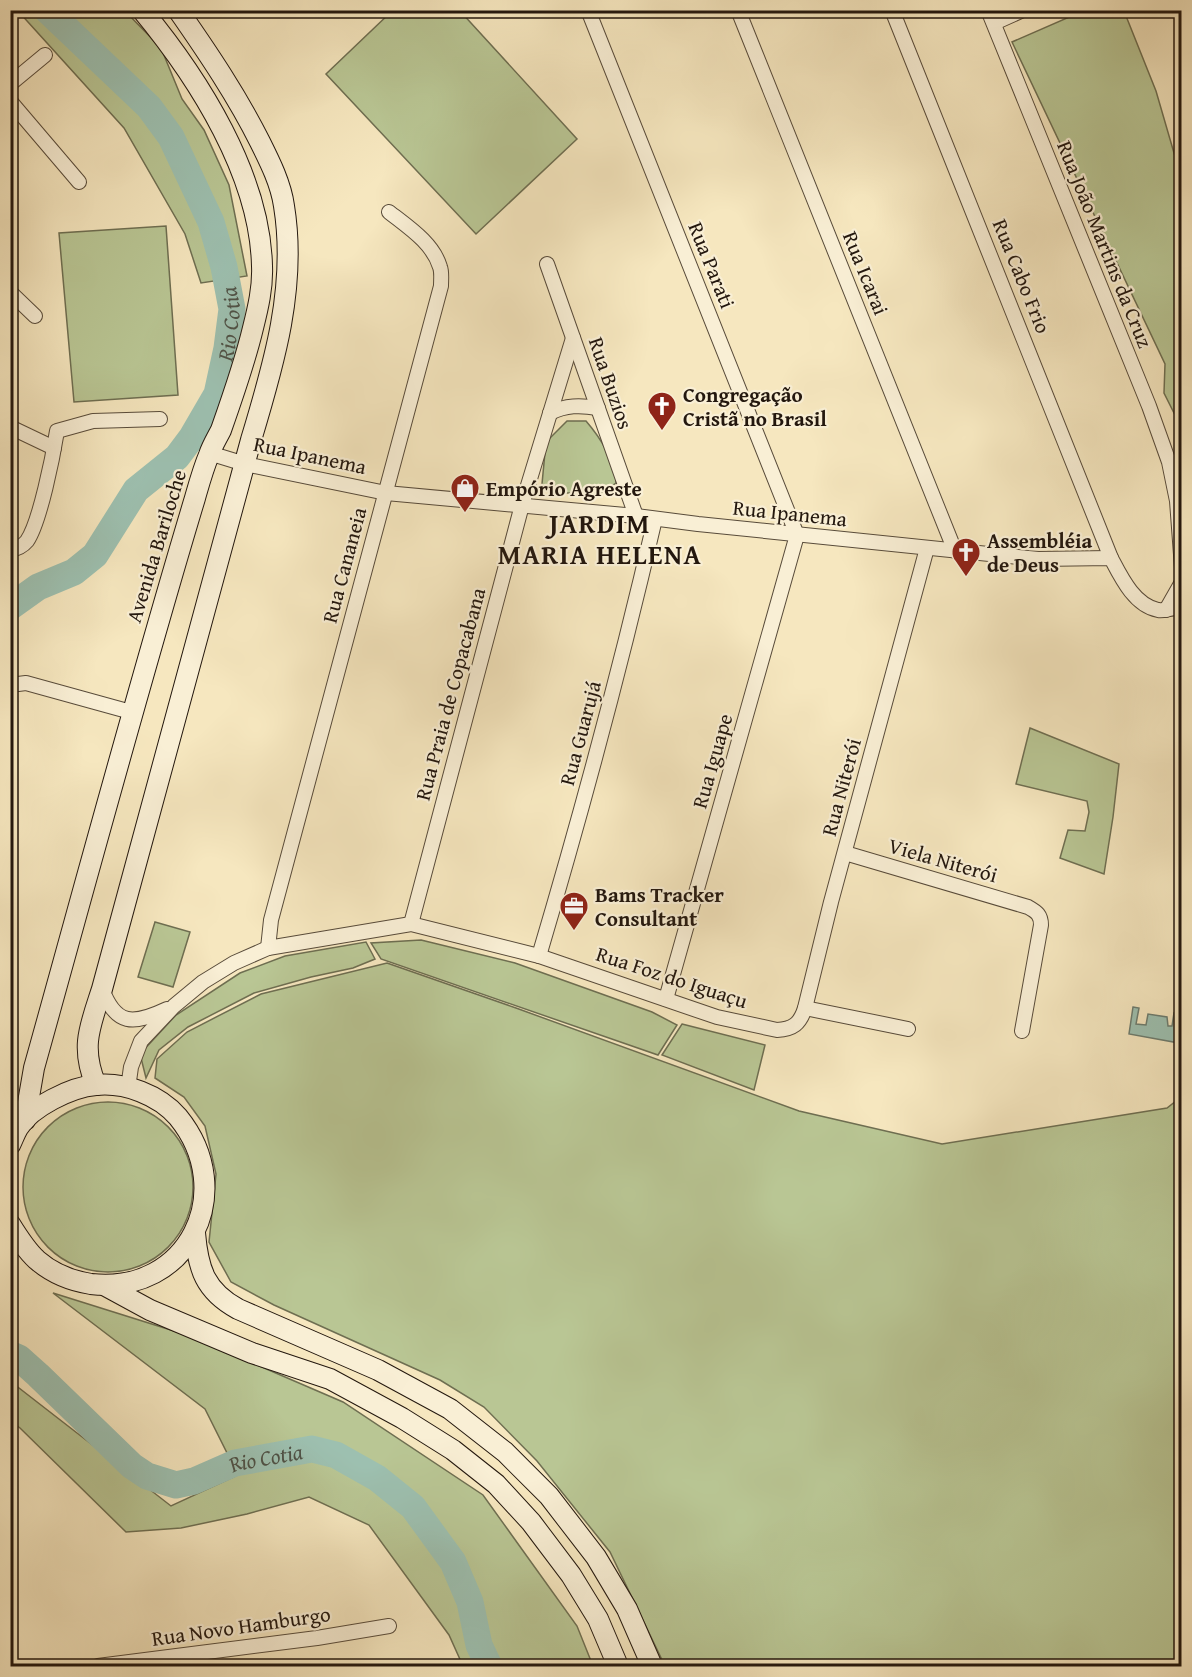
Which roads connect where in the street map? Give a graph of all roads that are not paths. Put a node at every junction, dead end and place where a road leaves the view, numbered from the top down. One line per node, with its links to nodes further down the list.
1 (142, 10): 22 (main road, Avenida Bariloche)
2 (178, 10): 23 (main road)
3 (588, 10): 28 (street, Rua Parati)
4 (738, 10): 32 (street, Rua Icarai)
5 (892, 10): 33 (street, Rua Cabo Frio)
6 (1023, 10): 7 (street)
7 (991, 17): 29 (street, Rua João Martins da Cruz)
8 (45, 55): 9 (street)
9 (10, 84)
10 (10, 101): 11 (street)
11 (79, 182)
12 (389, 212): 24 (street, Rua Cananeia)
13 (547, 264): 16 (street, Rua Buzios)
14 (10, 292): 15 (street)
15 (35, 316)
16 (573, 338): 17 (street, Rua Buzios); 18 (street, Rua Praia de Copacabana)
17 (598, 408): 18 (street); 26 (street, Rua Buzios)
18 (550, 413): 25 (street, Rua Praia de Copacabana)
19 (160, 419): 21 (street)
20 (10, 427): 21 (street)
21 (54, 448): 31 (street)
22 (209, 453): 23 (street, Rua Ipanema); 39 (main road, Avenida Bariloche)
23 (245, 464): 24 (street, Rua Ipanema); 44 (main road)
24 (386, 493): 25 (street, Rua Ipanema); 42 (street, Rua Cananeia)
25 (522, 505): 26 (street, Rua Ipanema); 41 (street, Rua Praia de Copacabana)
26 (636, 516): 27 (street, Rua Ipanema)
27 (655, 519): 28 (street, Rua Ipanema); 43 (street, Rua Guarujá)
28 (797, 535): 30 (street, Rua Ipanema); 45 (street, Rua Iguape)
29 (1181, 538): 34 (street, Rua João Martins da Cruz)
30 (927, 548): 32 (street, Rua Ipanema); 40 (street, Rua Niterói)
31 (10, 550)
32 (955, 551): 33 (street, Rua Ipanema)
33 (1111, 558): 37 (street)
34 (1182, 568)
35 (1182, 582): 37 (street)
36 (1182, 606): 37 (street)
37 (1166, 610)
38 (10, 685): 39 (street)
39 (131, 712): 53 (main road, Avenida Bariloche)
40 (845, 853): 47 (street, Rua Niterói); 50 (street, Viela Niterói)
41 (411, 924): 42 (street, Rua Foz do Iguaçu); 43 (street, Rua Foz do Iguaçu)
42 (268, 948): 46 (street, Rua Foz do Iguaçu)
43 (539, 956): 45 (street, Rua Foz do Iguaçu)
44 (102, 989): 46 (street, Rua Foz do Iguaçu); 51 (main road)
45 (666, 999): 48 (street, Rua Foz do Iguaçu)
46 (174, 1006): 52 (street, Rua Foz do Iguaçu)
47 (805, 1008): 48 (street, Rua Niterói); 49 (street)
48 (786, 1029)
49 (908, 1029)
50 (1022, 1031)
51 (96, 1085): 52 (main road); 53 (main road)
52 (128, 1088): 55 (main road)
53 (16, 1130)
54 (10, 1224): 56 (main road)
55 (195, 1233): 56 (main road); 60 (main road)
56 (104, 1285): 59 (main road)
57 (390, 1626): 58 (street, Rua Novo Hamburgo)
58 (98, 1666)
59 (618, 1666)
60 (652, 1666)

